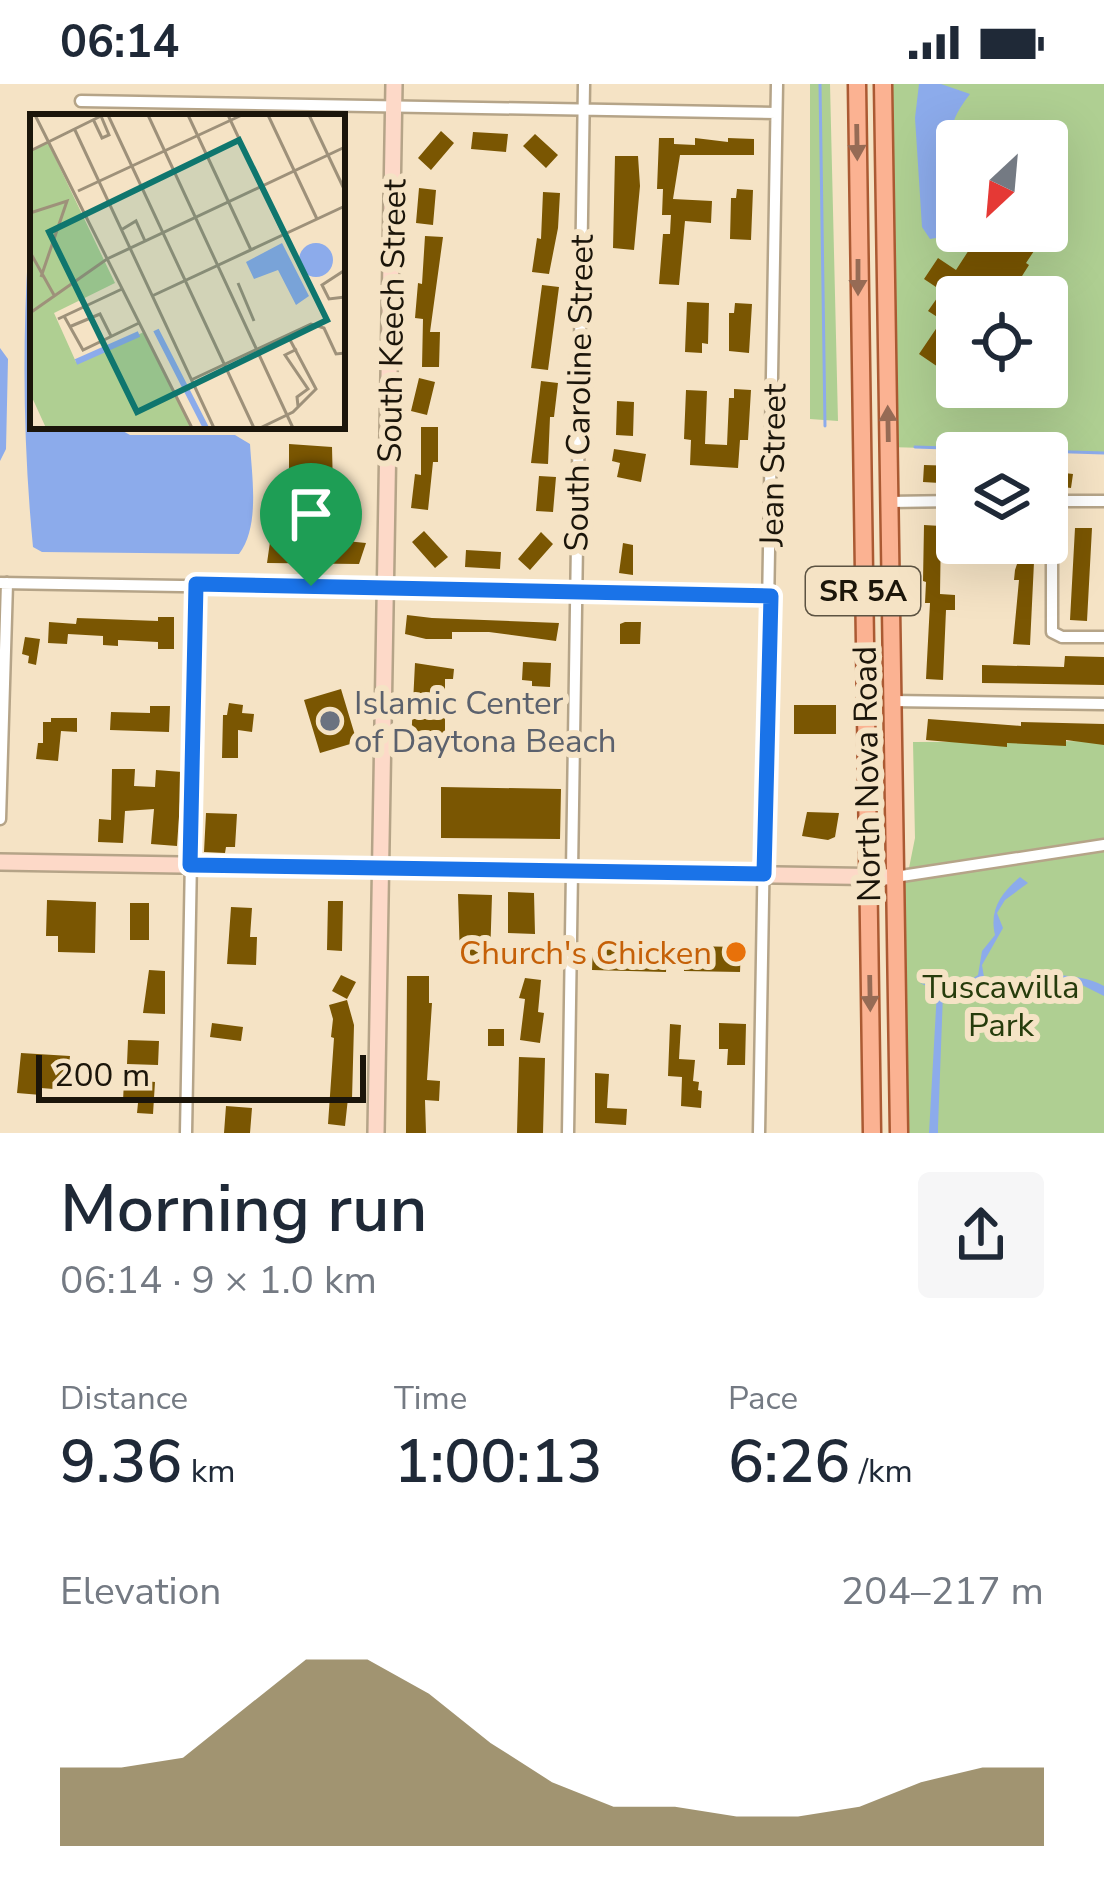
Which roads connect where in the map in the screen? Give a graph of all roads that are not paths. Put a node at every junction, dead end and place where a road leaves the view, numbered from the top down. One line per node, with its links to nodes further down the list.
1 (394, 84): 7 (street, South Keech Street)
2 (584, 84): 8 (street, South Caroline Street)
3 (777, 84): 9 (street, Jean Street)
4 (857, 84): 10 (main road, North Nova Road / SR 5A, one-way to 10)
5 (884, 84): 13 (main road, North Nova Road / SR 5A, one-way to 5)
6 (81, 101): 7 (street)
7 (394, 107): 8 (street); 20 (street, South Keech Street)
8 (584, 112): 9 (street); 21 (street, South Caroline Street)
9 (776, 113): 22 (street, Jean Street)
10 (861, 464): 13 (main road); 15 (main road, North Nova Road / SR 5A)
11 (1068, 501): 12 (street)
12 (1104, 501)
13 (889, 502): 14 (street); 16 (main road, North Nova Road / SR 5A)
14 (936, 502)
15 (862, 508): 16 (main road); 33 (main road, North Nova Road / SR 5A)
16 (889, 541): 24 (main road, North Nova Road / SR 5A)
17 (1050, 564): 23 (street)
18 (3, 584): 19 (street); 26 (street)
19 (196, 584): 20 (street); 29 (street)
20 (387, 587): 21 (street); 30 (street, South Keech Street)
21 (576, 592): 22 (street); 31 (street, South Caroline Street)
22 (771, 596): 32 (street, Jean Street)
23 (1104, 637)
24 (891, 701): 25 (street); 34 (main road, North Nova Road / SR 5A)
25 (1104, 704)
26 (0, 819)
27 (1104, 845): 34 (street)
28 (0, 862): 29 (street)
29 (190, 865): 30 (street); 35 (street)
30 (382, 868): 31 (street); 36 (street, South Keech Street)
31 (572, 872): 32 (street); 37 (street, South Caroline Street)
32 (764, 874): 33 (street); 38 (street, Jean Street)
33 (868, 876): 34 (street); 39 (main road, North Nova Road / SR 5A, one-way to 39)
34 (895, 877): 40 (main road, North Nova Road / SR 5A)
35 (185, 1133)
36 (376, 1133)
37 (568, 1133)
38 (759, 1133)
39 (872, 1133)
40 (899, 1133)

